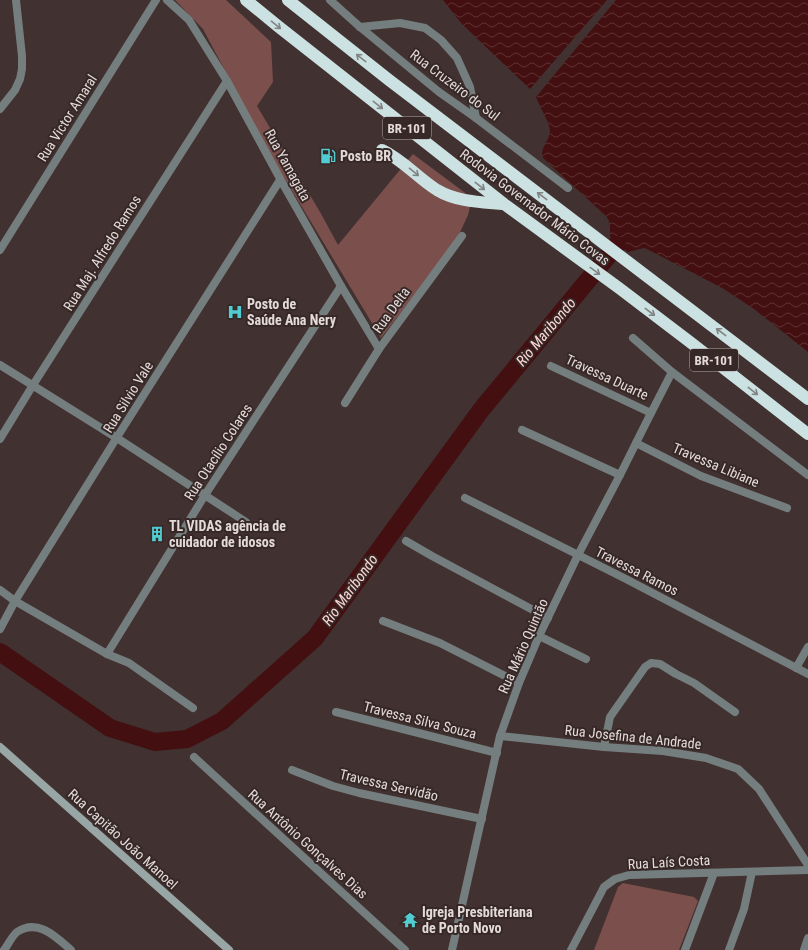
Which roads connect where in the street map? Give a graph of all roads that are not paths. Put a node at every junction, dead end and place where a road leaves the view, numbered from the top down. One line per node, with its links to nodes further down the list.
1 (16, 0): 9 (street)
2 (156, 0): 16 (street, Rua Victor Amaral)
3 (167, 0): 8 (street, Rua Yamagata)
4 (246, 0): 14 (highway, Rodovia Governador Mário Covas / BR-101, one-way to 14)
5 (288, 0): 24 (highway, Rodovia Governador Mário Covas / BR-101, one-way to 5)
6 (330, 0): 7 (street, Rua Cruzeiro do Sul)
7 (360, 27): 10 (street, Rua Cruzeiro do Sul); 10 (street)
8 (227, 81): 12 (street, Rua Yamagata); 23 (street, Rua Maj. Alfredo Ramos)
9 (0, 109)
10 (476, 118): 13 (street, Rua Cruzeiro do Sul)
11 (382, 150): 14 (highway, one-way to 14)
12 (280, 180): 17 (street, Rua Yamagata); 29 (street, Rua Silvio Vale)
13 (568, 188)
14 (504, 204): 28 (highway, Rodovia Governador Mário Covas / BR-101, one-way to 28)
15 (462, 236): 19 (street, Rua Delta)
16 (0, 250)
17 (341, 286): 19 (street, Rua Yamagata); 34 (street, Rua Otacílio Colares)
18 (633, 338): 22 (street)
19 (379, 349): 25 (street, Rua Delta)
20 (0, 365): 23 (street)
21 (551, 366): 26 (street, Travessa Duarte)
22 (672, 372): 26 (street, Rua Mário Quintão); 33 (street)
23 (33, 385): 29 (street); 30 (street, Rua Maj. Alfredo Ramos)
24 (808, 399)
25 (345, 403)
26 (651, 413): 31 (street, Rua Mário Quintão)
27 (522, 430): 32 (street)
28 (808, 434)
29 (117, 438): 34 (street); 41 (street, Rua Silvio Vale)
30 (0, 439)
31 (636, 444): 32 (street, Rua Mário Quintão); 36 (street, Travessa Libiane)
32 (620, 475): 39 (street, Rua Mário Quintão)
33 (808, 475)
34 (205, 495): 37 (street); 47 (street, Rua Otacílio Colares)
35 (465, 498): 39 (street, Travessa Ramos)
36 (786, 508)
37 (246, 522)
38 (406, 541): 42 (street)
39 (578, 556): 42 (street, Rua Mário Quintão); 49 (street, Travessa Ramos)
40 (0, 590): 41 (street)
41 (16, 601): 44 (street, Rua Silvio Vale); 47 (street)
42 (548, 618): 45 (street, Rua Mário Quintão)
43 (383, 621): 51 (street)
44 (0, 629)
45 (539, 636): 48 (street); 51 (street, Rua Mário Quintão)
46 (808, 647): 49 (street)
47 (107, 654): 52 (street)
48 (586, 659)
49 (796, 668): 50 (street)
50 (808, 674)
51 (519, 682): 55 (street, Rua Mário Quintão)
52 (193, 708)
53 (336, 712): 58 (street, Travessa Silva Souza)
54 (735, 712): 57 (street)
55 (500, 736): 57 (street, Rua Josefina de Andrade); 58 (street, Rua Mário Quintão)
56 (0, 747): 69 (main road, Rua Capitão João Manoel)
57 (604, 747): 62 (street, Rua Josefina de Andrade)
58 (497, 753): 61 (street, Rua Mário Quintão)
59 (194, 757): 70 (street, Rua Antônio Gonçalves Dias)
60 (292, 770): 61 (street, Travessa Servidão)
61 (482, 819): 71 (street, Rua Mário Quintão)
62 (808, 865)
63 (808, 870): 64 (street, Rua Laís Costa)
64 (752, 872): 65 (street, Rua Laís Costa); 74 (street)
65 (714, 873): 72 (street, Rua Laís Costa); 73 (street)
66 (808, 938): 75 (street)
67 (4, 950): 68 (street)
68 (71, 950)
69 (229, 950)
70 (405, 950)
71 (452, 950)
72 (571, 950)
73 (685, 950)
74 (729, 950)
75 (804, 950)

